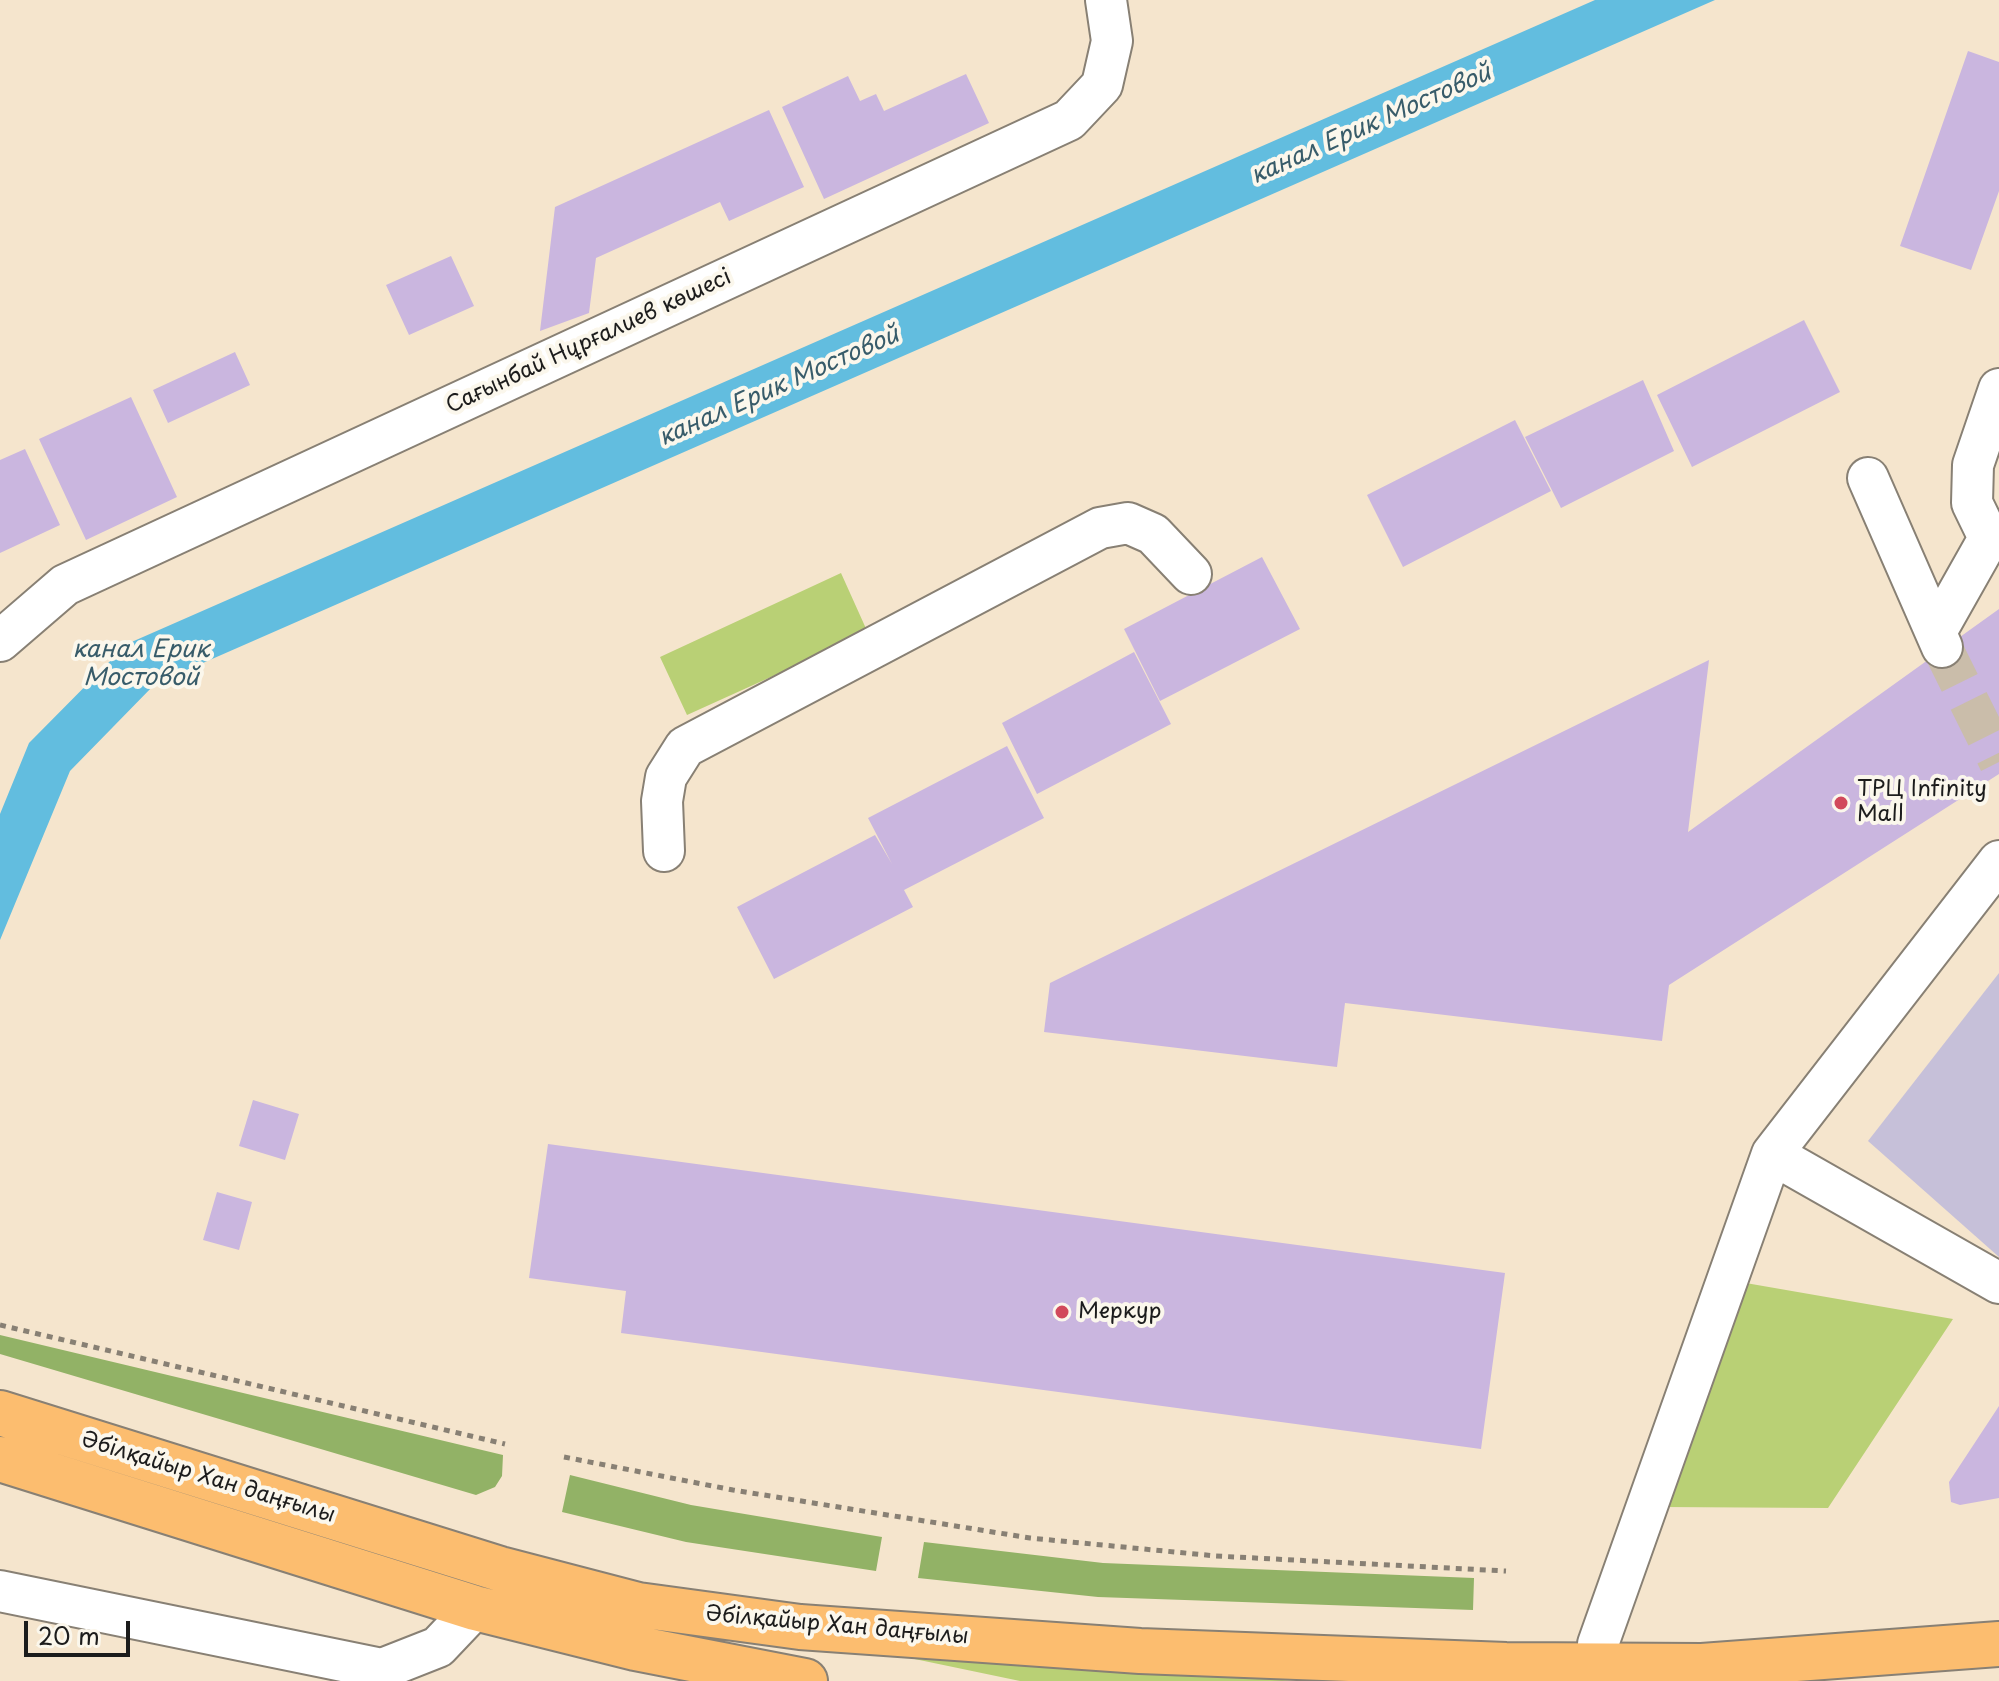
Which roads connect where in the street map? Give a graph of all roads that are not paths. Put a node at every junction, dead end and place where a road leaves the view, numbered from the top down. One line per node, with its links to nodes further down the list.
1 (1106, 0): 6 (street, Сағынбай Нұрғалиев көшесі)
2 (1999, 389): 4 (street)
3 (1868, 478): 4 (street)
4 (1996, 536)
5 (1191, 574): 7 (street)
6 (0, 641)
7 (664, 851)
8 (1999, 861): 9 (street)
9 (1772, 1154): 10 (street); 17 (street)
10 (1999, 1283)
11 (0, 1413): 16 (main road, Әбілқайыр Хан даңғылы)
12 (0, 1459): 14 (main road, Әбілқайыр Хан даңғылы)
13 (0, 1591): 14 (street)
14 (475, 1608): 19 (main road, Әбілқайыр Хан даңғылы)
15 (1999, 1644): 18 (main road, Әбілқайыр Хан даңғылы)
16 (1339, 1670): 17 (main road, Әбілқайыр Хан даңғылы)
17 (1597, 1673): 18 (main road, Әбілқайыр Хан даңғылы)
18 (1695, 1674)
19 (805, 1681)

